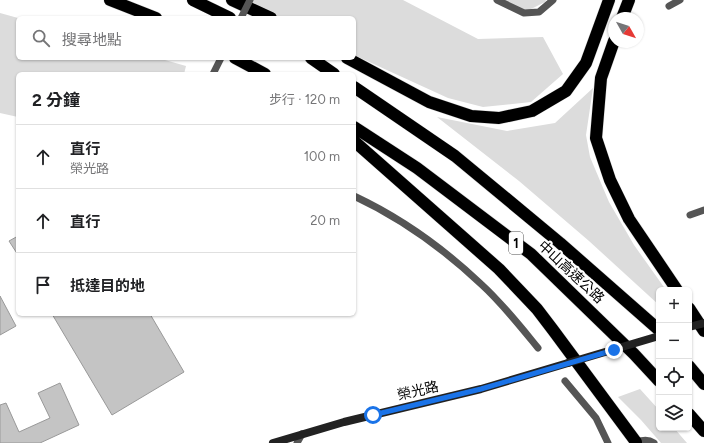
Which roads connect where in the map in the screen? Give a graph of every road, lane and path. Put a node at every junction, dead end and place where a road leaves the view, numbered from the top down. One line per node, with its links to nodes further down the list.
1 (110, 0): 12 (highway)
2 (193, 0): 13 (highway)
3 (232, 0): 15 (highway)
4 (250, 0): 14 (lane, bridge)
5 (497, 0): 6 (lane)
6 (553, 0)
7 (609, 0): 20 (highway)
8 (629, 0): 11 (highway)
9 (680, 0): 10 (lane)
10 (669, 6)
11 (624, 12)
12 (151, 16)
13 (226, 16)
14 (242, 16)
15 (267, 16)
16 (612, 48): 30 (highway)
17 (220, 60): 21 (lane)
18 (239, 60): 22 (highway)
19 (314, 60): 23 (highway)
20 (352, 60)
21 (214, 72)
22 (261, 72)
23 (331, 72)
24 (356, 89): 34 (highway, 中山高速公路 / 1)
25 (356, 128): 39 (highway, 中山高速公路 / 1)
26 (356, 143): 45 (highway)
27 (356, 197): 37 (lane)
28 (704, 210): 29 (lane)
29 (690, 215)
30 (675, 287)
31 (692, 313): 35 (highway)
32 (704, 323): 33 (street, bridge)
33 (692, 326)
34 (656, 327)
35 (704, 331)
36 (656, 337): 44 (street, 榮光路, bridge)
37 (538, 348)
38 (692, 370): 41 (highway)
39 (656, 378)
40 (565, 382): 48 (lane)
41 (704, 384)
42 (692, 417): 43 (highway)
43 (704, 431)
44 (302, 434): 46 (street, 榮光路); 47 (lane)
45 (636, 442): 49 (lane)
46 (273, 443)
47 (297, 443)
48 (608, 443)
49 (654, 443)

